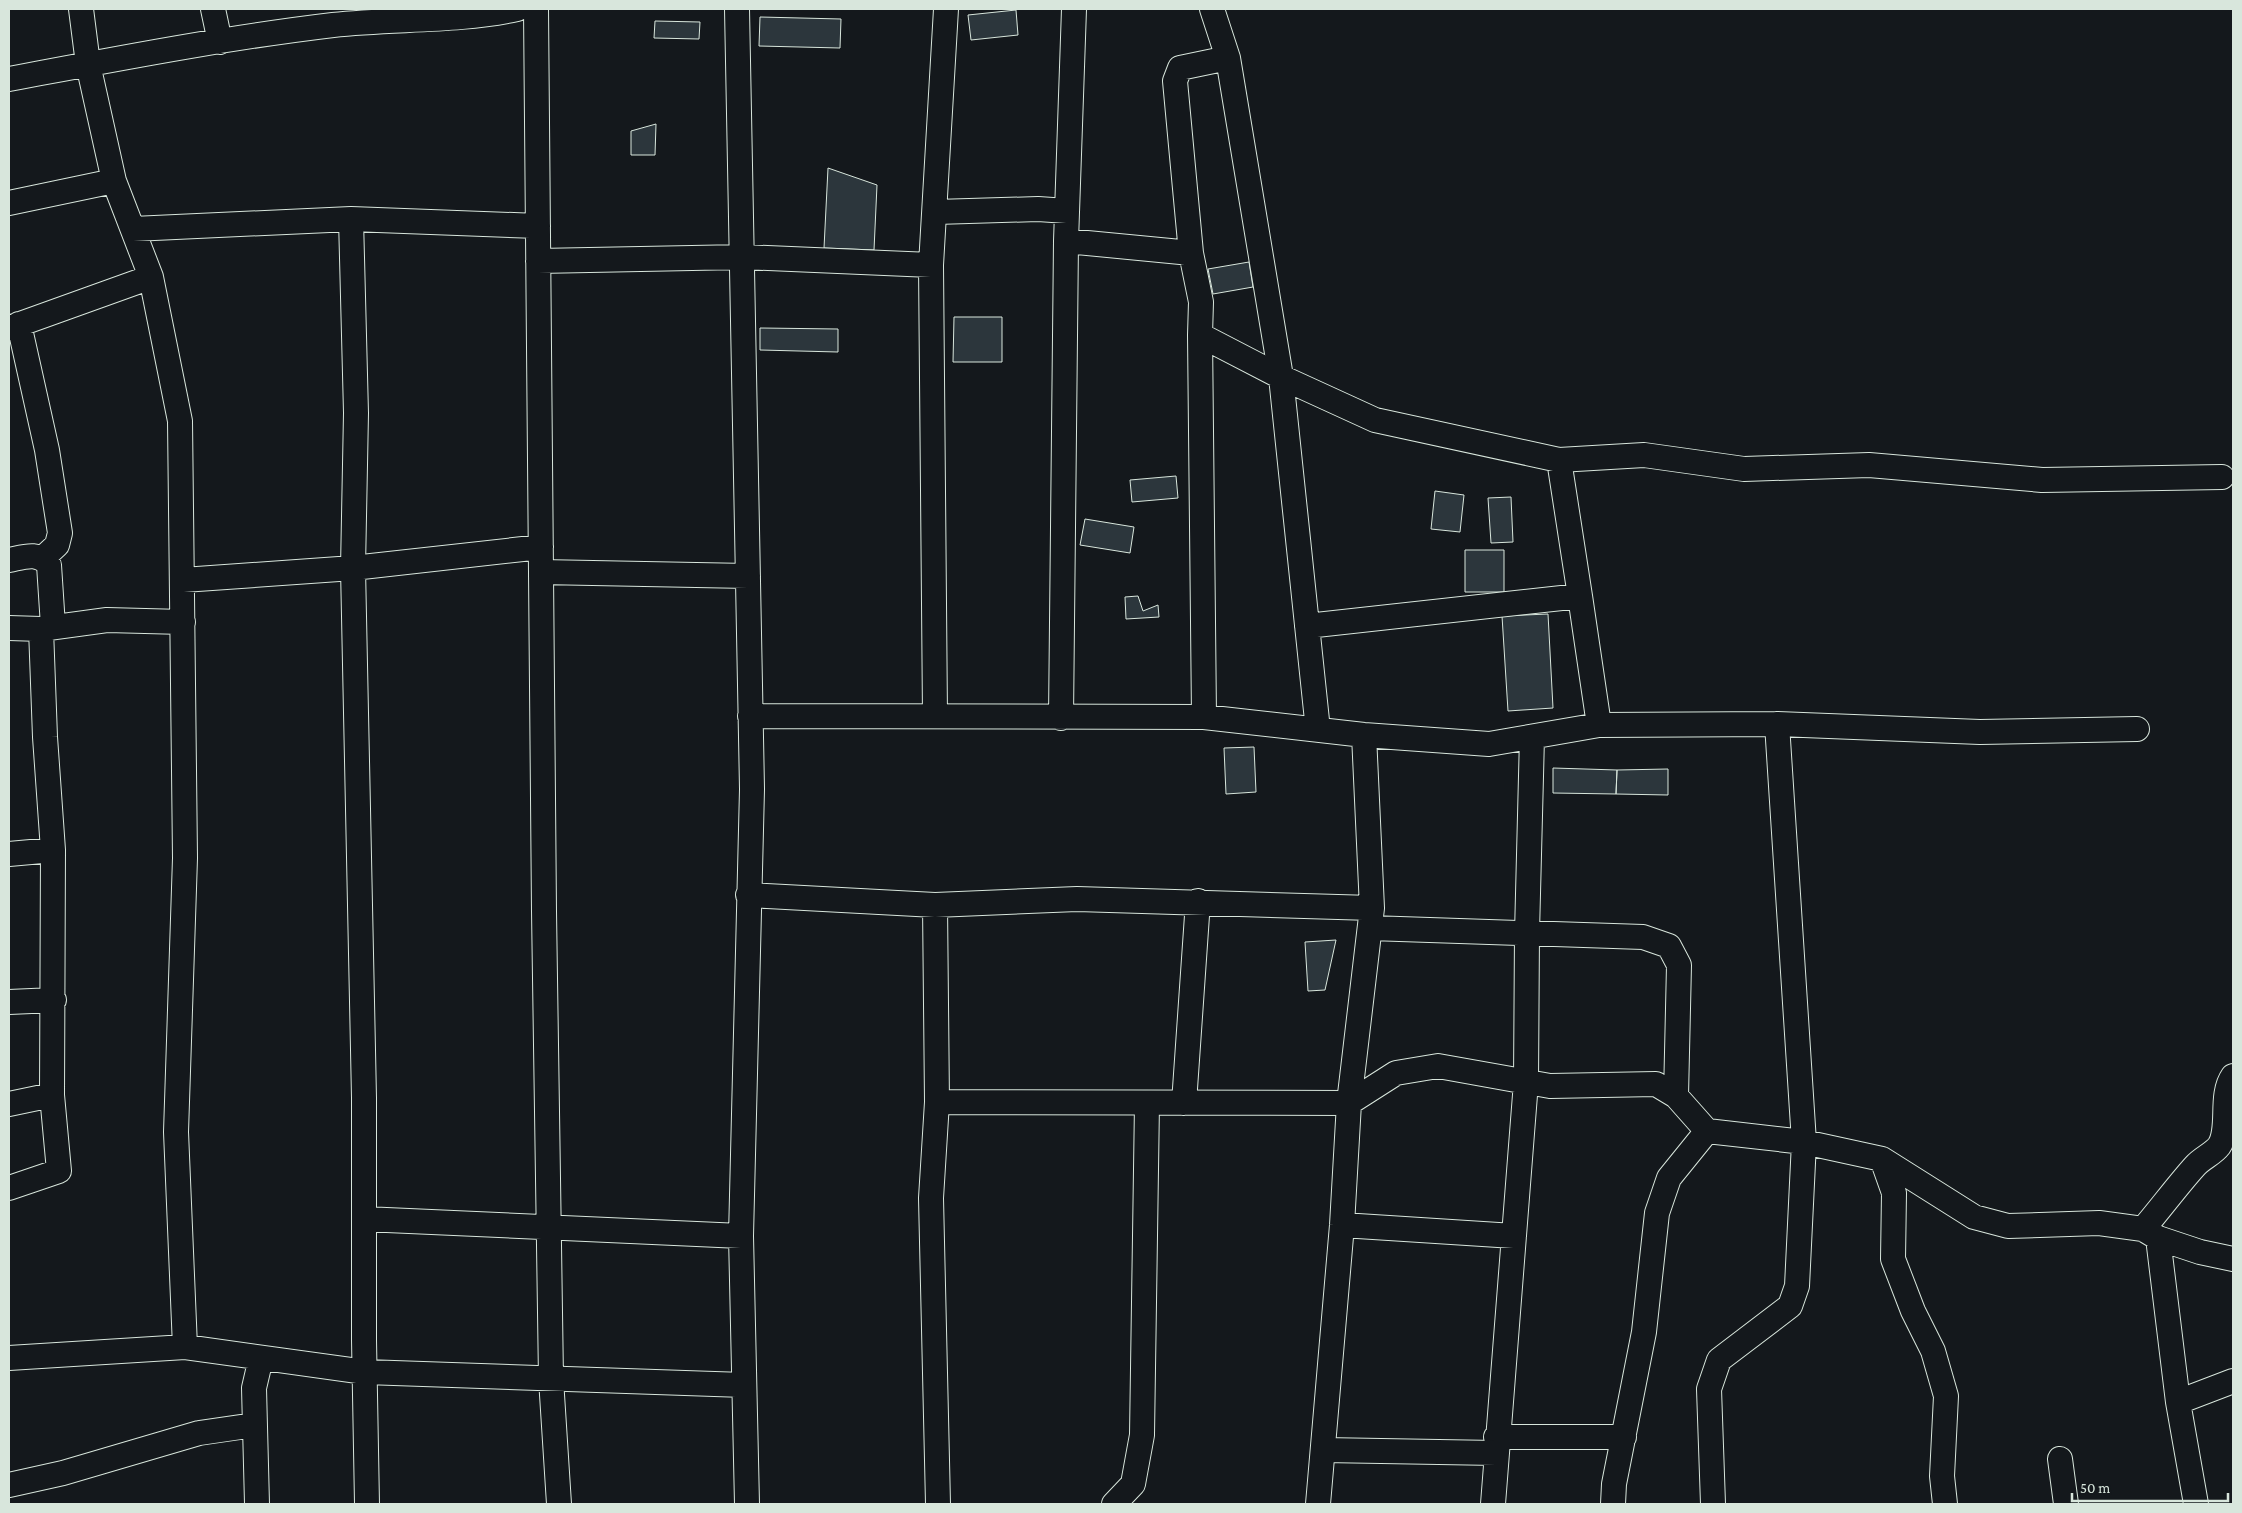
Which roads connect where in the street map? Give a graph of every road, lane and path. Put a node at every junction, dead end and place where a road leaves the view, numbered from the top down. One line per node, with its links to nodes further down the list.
1 (81, 9): 11 (street)
2 (213, 9): 9 (street)
3 (517, 9): 9 (street)
4 (536, 9): 18 (street)
5 (737, 9): 22 (street)
6 (946, 9): 16 (street)
7 (1074, 9): 15 (street)
8 (1212, 9): 10 (street)
9 (220, 42): 11 (street)
10 (1228, 58): 21 (street); 28 (street)
11 (88, 64): 12 (street); 13 (street)
12 (9, 79)
13 (114, 181): 14 (street); 19 (street)
14 (9, 203)
15 (1067, 211): 16 (street); 20 (street)
16 (936, 212): 24 (street)
17 (351, 219): 18 (street); 19 (street); 34 (street)
18 (538, 226): 23 (street)
19 (133, 229): 25 (street)
20 (1066, 241): 21 (street); 46 (street)
21 (1191, 253): 27 (street)
22 (743, 257): 23 (street); 24 (street); 36 (street)
23 (538, 261): 31 (street)
24 (931, 265): 44 (street)
25 (151, 277): 26 (street); 37 (street)
26 (14, 326): 32 (street)
27 (1200, 335): 28 (street); 45 (street)
28 (1281, 377): 29 (street); 40 (street)
29 (1559, 460): 30 (street); 38 (street)
30 (2222, 477)
31 (541, 547): 34 (street); 35 (street)
32 (43, 558): 33 (street); 42 (street)
33 (9, 560)
34 (353, 568): 37 (street); 75 (street)
35 (541, 572): 36 (street); 77 (street)
36 (748, 576): 43 (street)
37 (183, 580): 39 (street)
38 (1580, 596): 40 (street); 48 (street)
39 (183, 622): 42 (street); 82 (street)
40 (1307, 626): 50 (street)
41 (9, 628): 42 (street)
42 (47, 628): 53 (street)
43 (750, 716): 44 (street); 55 (street)
44 (934, 716): 46 (street)
45 (1204, 717): 46 (street); 50 (street)
46 (1061, 718)
47 (1777, 724): 48 (street); 49 (street); 72 (street)
48 (1599, 725): 52 (street)
49 (2137, 729)
50 (1318, 730): 51 (street)
51 (1364, 735): 52 (street); 58 (street)
52 (1532, 737): 59 (street)
53 (53, 850): 54 (street); 60 (street)
54 (9, 854)
55 (748, 895): 57 (street); 79 (street)
56 (1198, 901): 57 (street); 58 (street); 68 (street)
57 (935, 905): 66 (street)
58 (1371, 918): 59 (street); 69 (street)
59 (1527, 933): 63 (street); 65 (street)
60 (54, 1000): 61 (street); 64 (street)
61 (9, 1002)
62 (2233, 1076): 78 (street)
63 (1526, 1082): 65 (street); 69 (street); 80 (street)
64 (52, 1094): 70 (street); 74 (street)
65 (1676, 1096): 71 (street)
66 (937, 1102): 67 (street); 100 (street)
67 (1147, 1103): 68 (street); 101 (street)
68 (1184, 1103): 69 (street)
69 (1349, 1103): 76 (street)
70 (9, 1104)
71 (1707, 1131): 72 (street); 91 (street)
72 (1804, 1142): 73 (street); 105 (street)
73 (1882, 1159): 78 (street); 106 (street)
74 (9, 1188)
75 (364, 1219): 77 (street); 85 (street)
76 (1342, 1225): 80 (street); 93 (street)
77 (549, 1226): 79 (street); 86 (street)
78 (2150, 1233): 81 (street); 89 (street)
79 (741, 1236): 88 (street)
80 (1514, 1236): 92 (street)
81 (2233, 1259)
82 (185, 1347): 83 (street); 84 (street)
83 (9, 1358)
84 (261, 1358): 85 (street); 90 (street)
85 (365, 1372): 86 (street); 97 (street)
86 (551, 1379): 88 (street); 98 (street)
87 (2233, 1381): 89 (street)
88 (744, 1385): 99 (street)
89 (2178, 1402): 108 (street)
90 (254, 1425): 95 (street); 96 (street)
91 (1624, 1437): 92 (street); 104 (street)
92 (1496, 1445): 93 (street); 103 (street)
93 (1324, 1450): 102 (street)
94 (2060, 1459): 107 (street)
95 (9, 1485)
96 (257, 1504)
97 (367, 1504)
98 (559, 1504)
99 (748, 1504)
100 (938, 1504)
101 (1114, 1504)
102 (1318, 1504)
103 (1493, 1504)
104 (1612, 1504)
105 (1713, 1504)
106 (1945, 1504)
107 (2066, 1504)
108 (2196, 1504)

